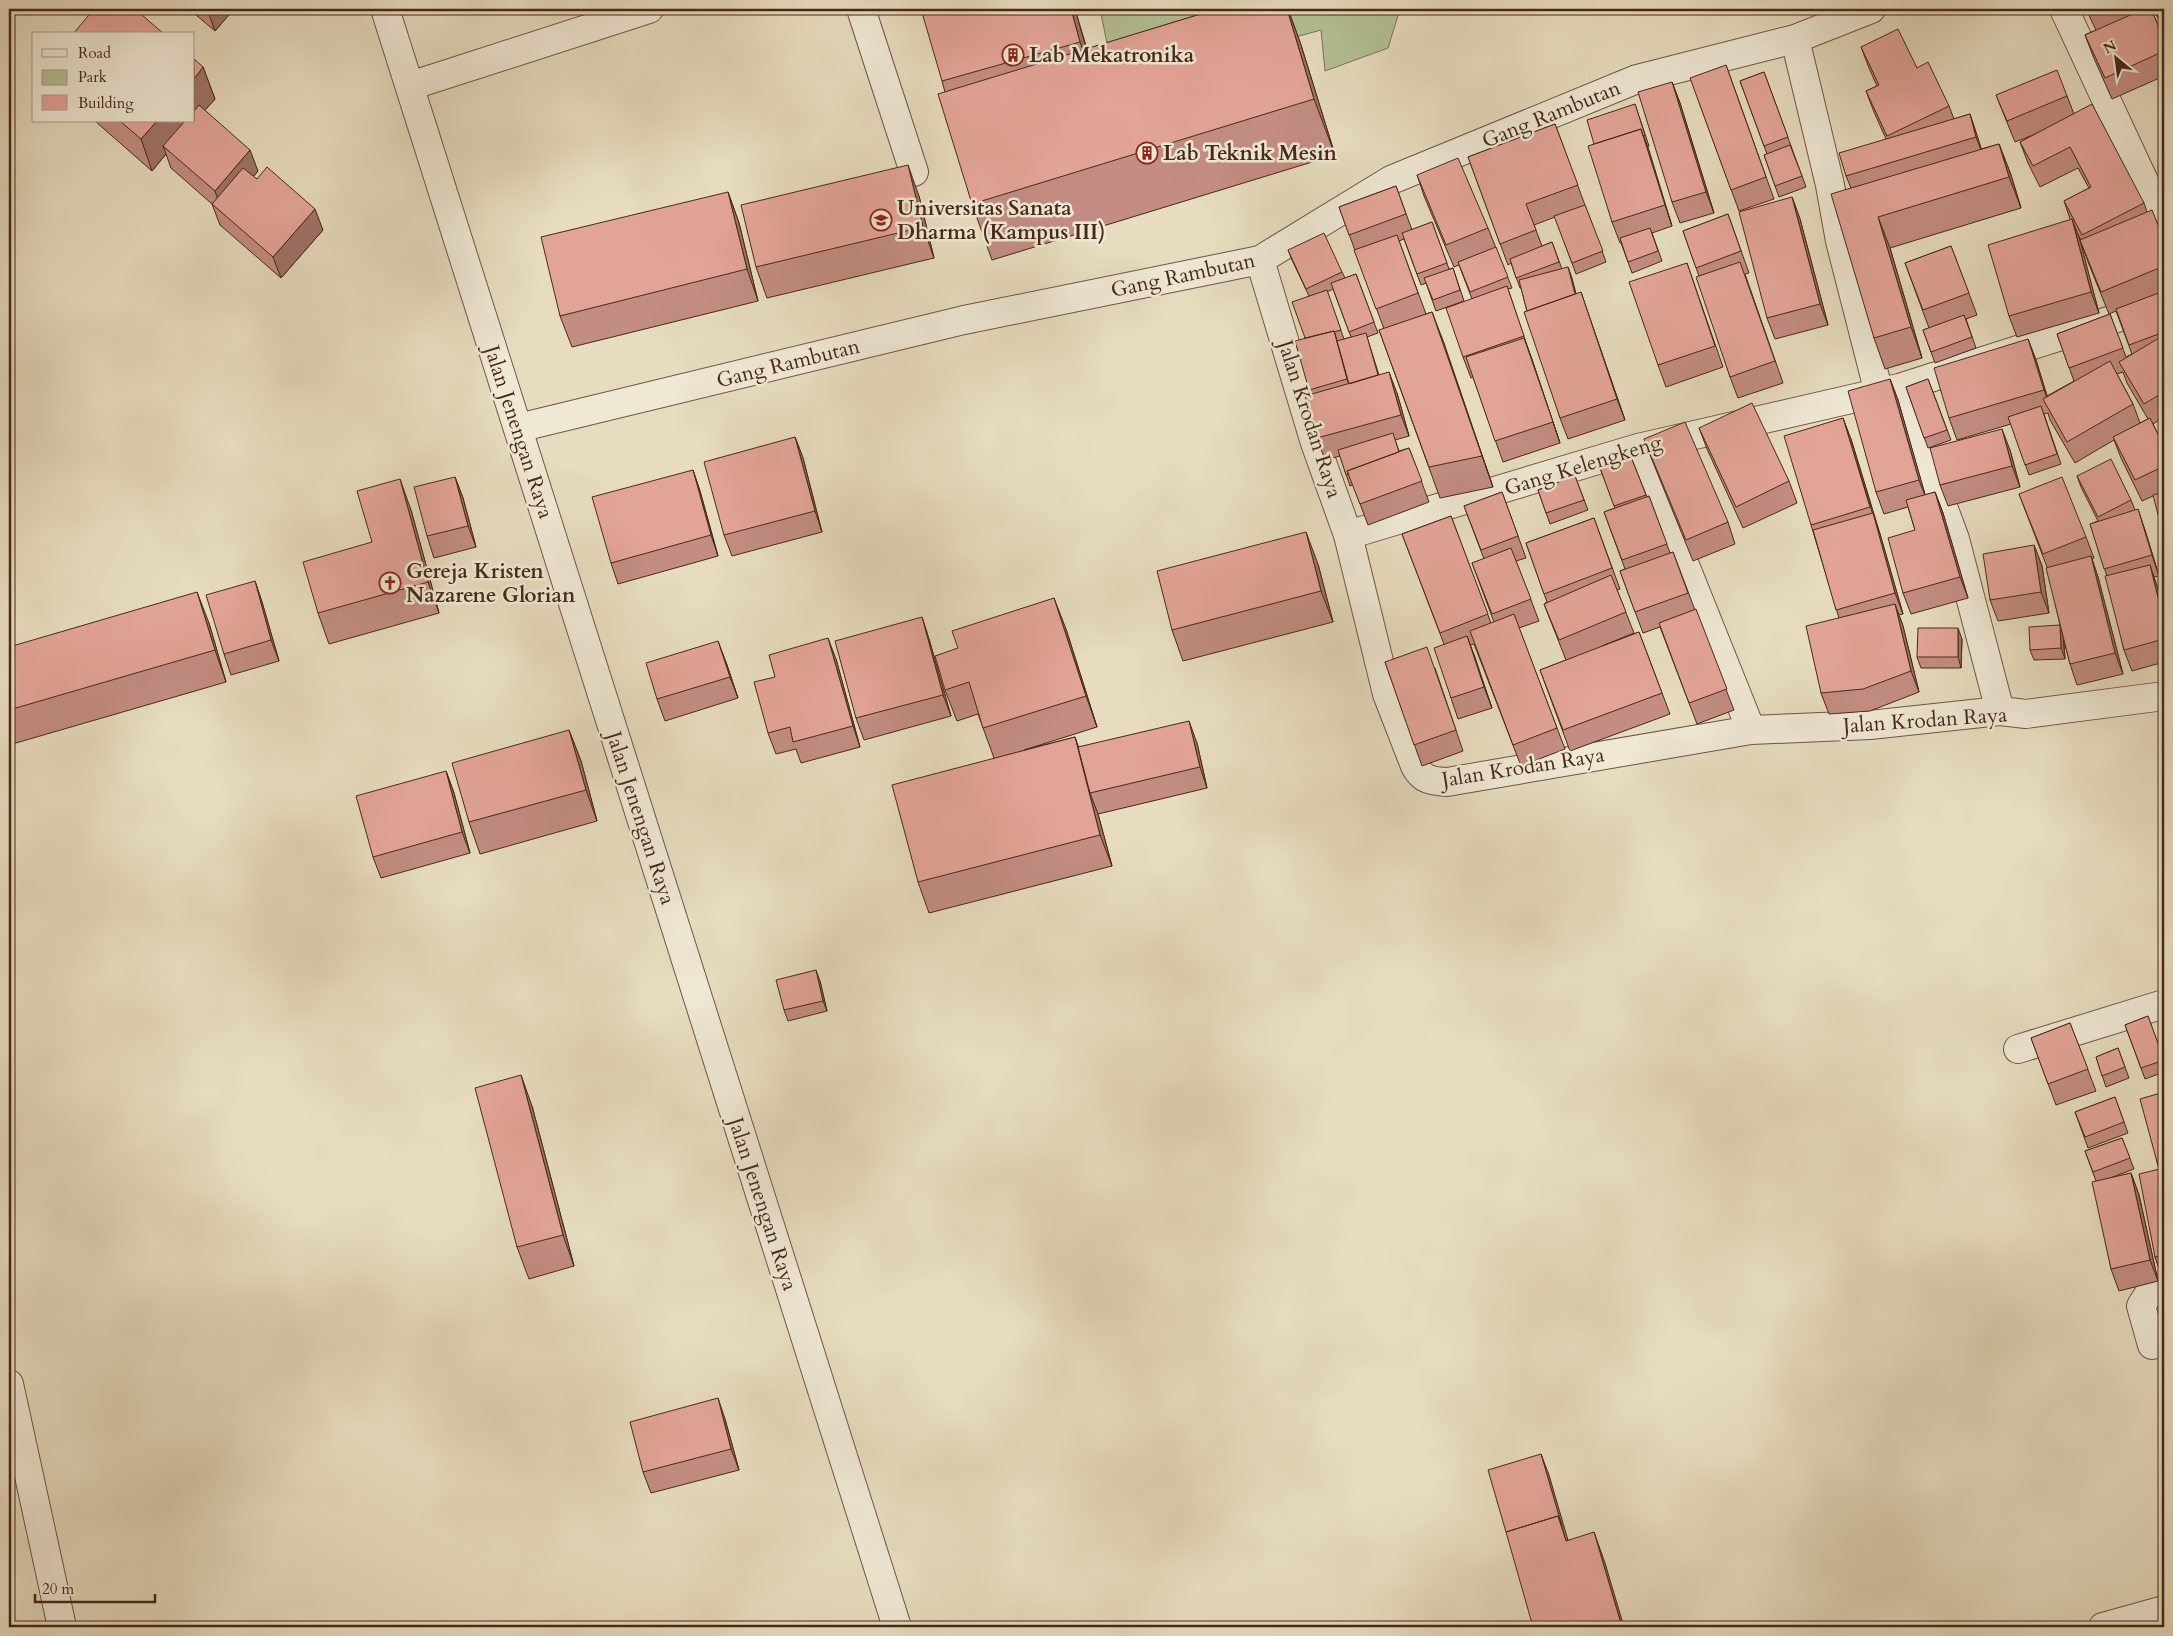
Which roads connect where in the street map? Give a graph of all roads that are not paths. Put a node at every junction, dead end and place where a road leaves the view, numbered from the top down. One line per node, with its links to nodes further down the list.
1 (385, 9): 7 (street, Jalan Jenengan Raya)
2 (649, 9): 7 (street)
3 (861, 9): 8 (street)
4 (1871, 9): 6 (street, Gang Rambutan)
5 (2064, 9): 9 (street)
6 (1795, 39): 10 (street, Gang Rambutan); 12 (street)
7 (410, 86): 13 (street, Jalan Jenengan Raya)
8 (914, 172)
9 (2164, 224)
10 (1260, 260): 13 (street, Gang Rambutan); 15 (street, Jalan Krodan Raya)
11 (2164, 303): 12 (street, Gang Kelengkeng)
12 (1889, 391): 14 (street, Gang Kelengkeng); 17 (street)
13 (518, 428): 26 (street, Jalan Jenengan Raya)
14 (1638, 448): 15 (street, Gang Kelengkeng); 18 (street)
15 (1348, 535): 18 (street, Jalan Krodan Raya)
16 (2164, 696): 17 (street, Jalan Krodan Raya)
17 (2000, 711): 18 (street, Jalan Krodan Raya)
18 (1751, 730)
19 (2164, 1004): 20 (street)
20 (2018, 1049)
21 (2164, 1287): 22 (street)
22 (2164, 1342)
23 (9, 1384): 25 (street)
24 (2164, 1610): 27 (street)
25 (62, 1627)
26 (897, 1627)
27 (2103, 1627)

